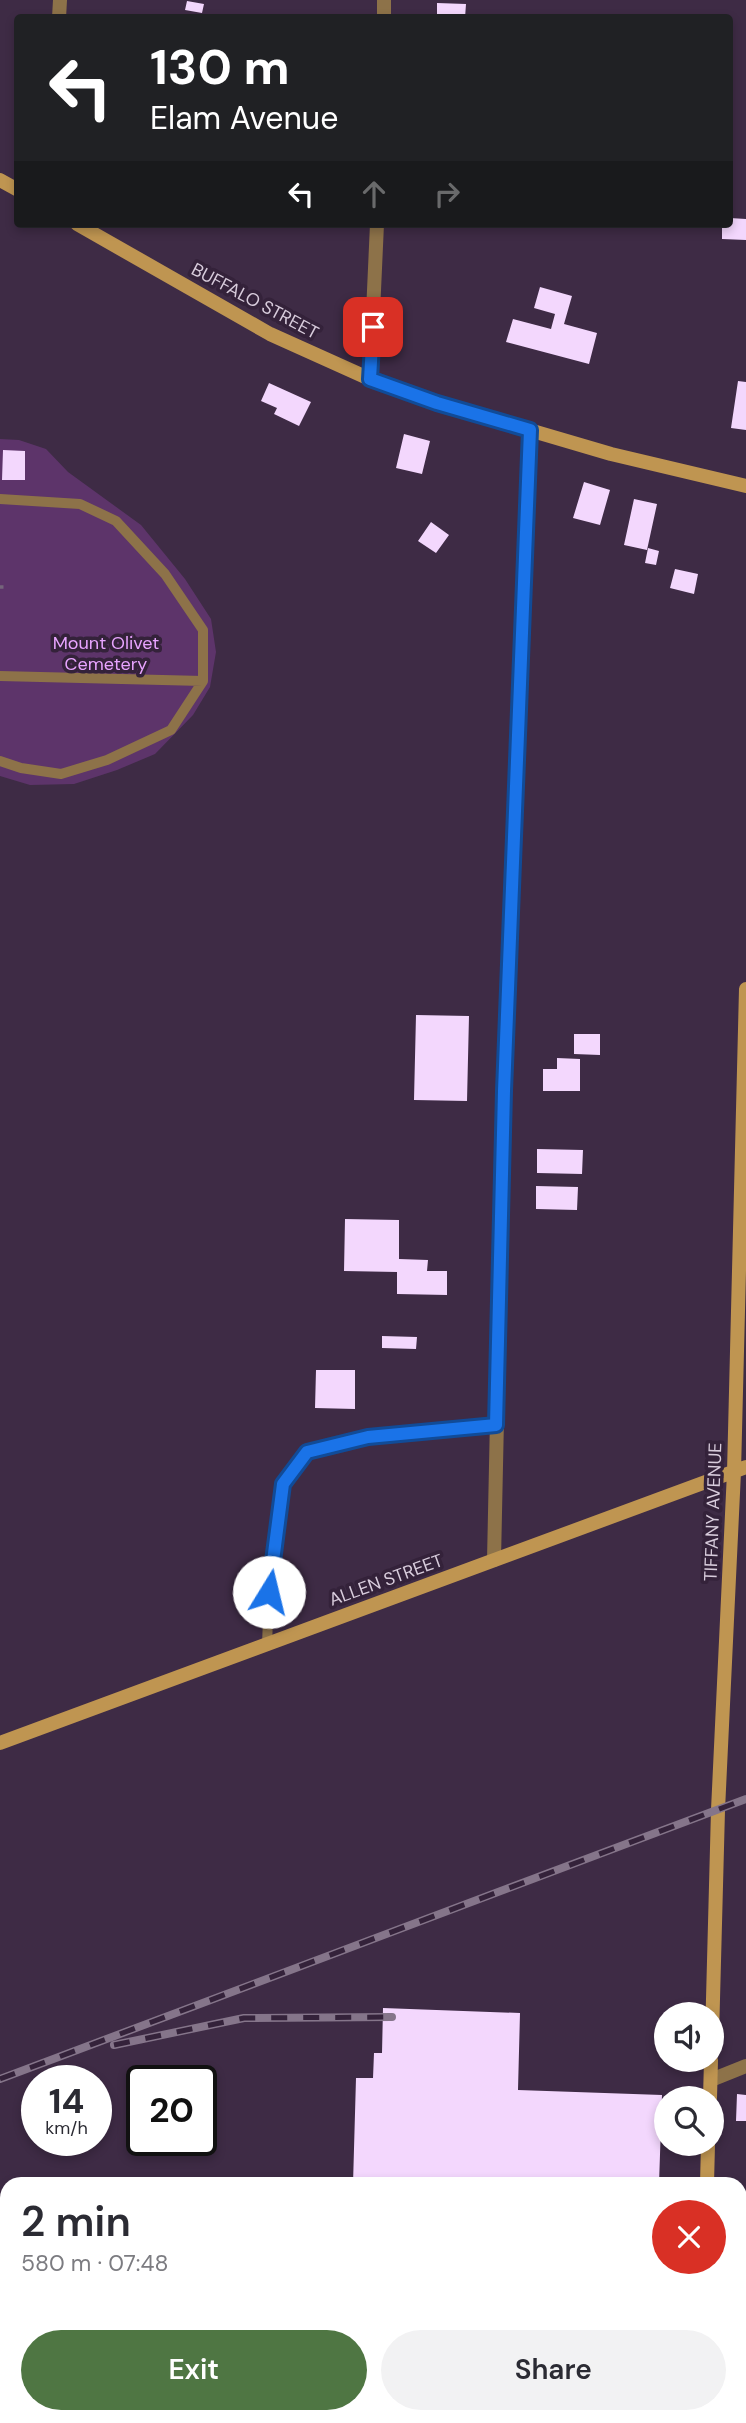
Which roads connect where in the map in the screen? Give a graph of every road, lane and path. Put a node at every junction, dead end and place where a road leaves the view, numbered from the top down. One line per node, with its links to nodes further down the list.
1 (83, 228): 3 (street, BUFFALO STREET)
2 (377, 228): 3 (street)
3 (370, 379): 4 (street, BUFFALO STREET)
4 (530, 430): 5 (street, BUFFALO STREET); 13 (street)
5 (746, 486)
6 (0, 499): 10 (lane)
7 (0, 587): 8 (path)
8 (7, 587)
9 (0, 676): 10 (lane)
10 (203, 681): 11 (lane)
11 (0, 761)
12 (746, 989): 14 (street, TIFFANY AVENUE)
13 (496, 1425): 15 (street); 16 (lane)
14 (740, 1469): 15 (street, ALLEN STREET); 18 (street, TIFFANY AVENUE)
15 (494, 1560): 16 (street, ALLEN STREET)
16 (267, 1644): 17 (street, ALLEN STREET)
17 (0, 1743)
18 (713, 2002)
19 (746, 2067): 21 (street)
20 (711, 2072): 21 (street)
21 (711, 2080): 22 (street)
22 (711, 2086)
23 (708, 2156): 24 (street)
24 (707, 2177)

